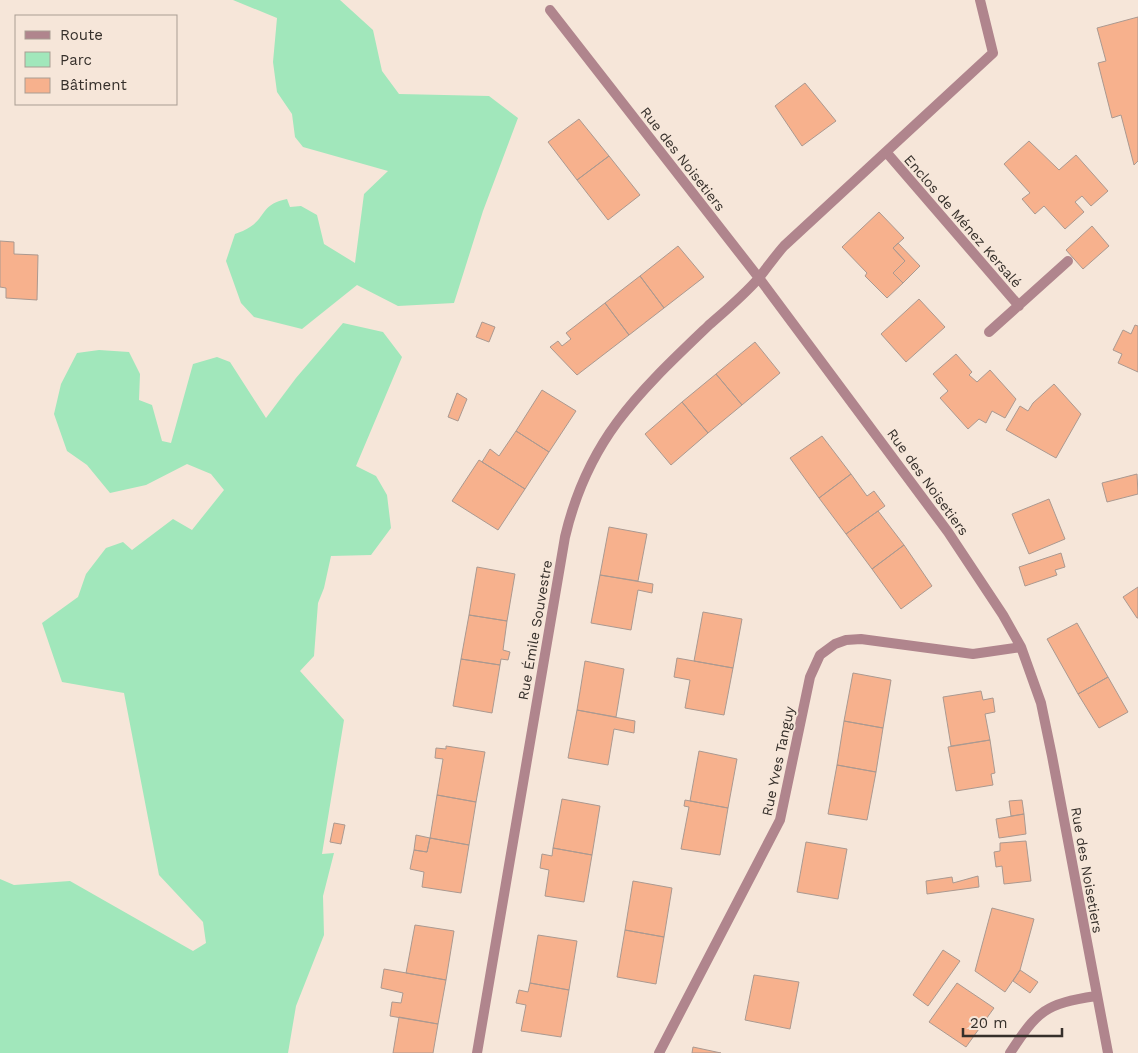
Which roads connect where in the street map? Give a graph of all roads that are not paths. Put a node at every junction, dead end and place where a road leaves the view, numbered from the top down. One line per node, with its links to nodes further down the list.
1 (980, 0): 3 (street, Enclos de Ménez Kersalé)
2 (550, 10): 5 (street, Rue des Noisetiers)
3 (887, 153): 5 (street, Enclos de Ménez Kersalé); 6 (street, Enclos de Ménez Kersalé)
4 (1068, 261): 6 (street, Enclos de Ménez Kersalé)
5 (759, 278): 8 (street, Rue des Noisetiers); 10 (street, Rue Émile Souvestre)
6 (1019, 306): 7 (street, Enclos de Ménez Kersalé)
7 (989, 332)
8 (1021, 647): 9 (street, Rue des Noisetiers); 11 (street, Rue Yves Tanguy)
9 (1096, 996): 12 (street); 13 (street, Rue des Noisetiers)
10 (478, 1053)
11 (659, 1053)
12 (1010, 1053)
13 (1108, 1053)

